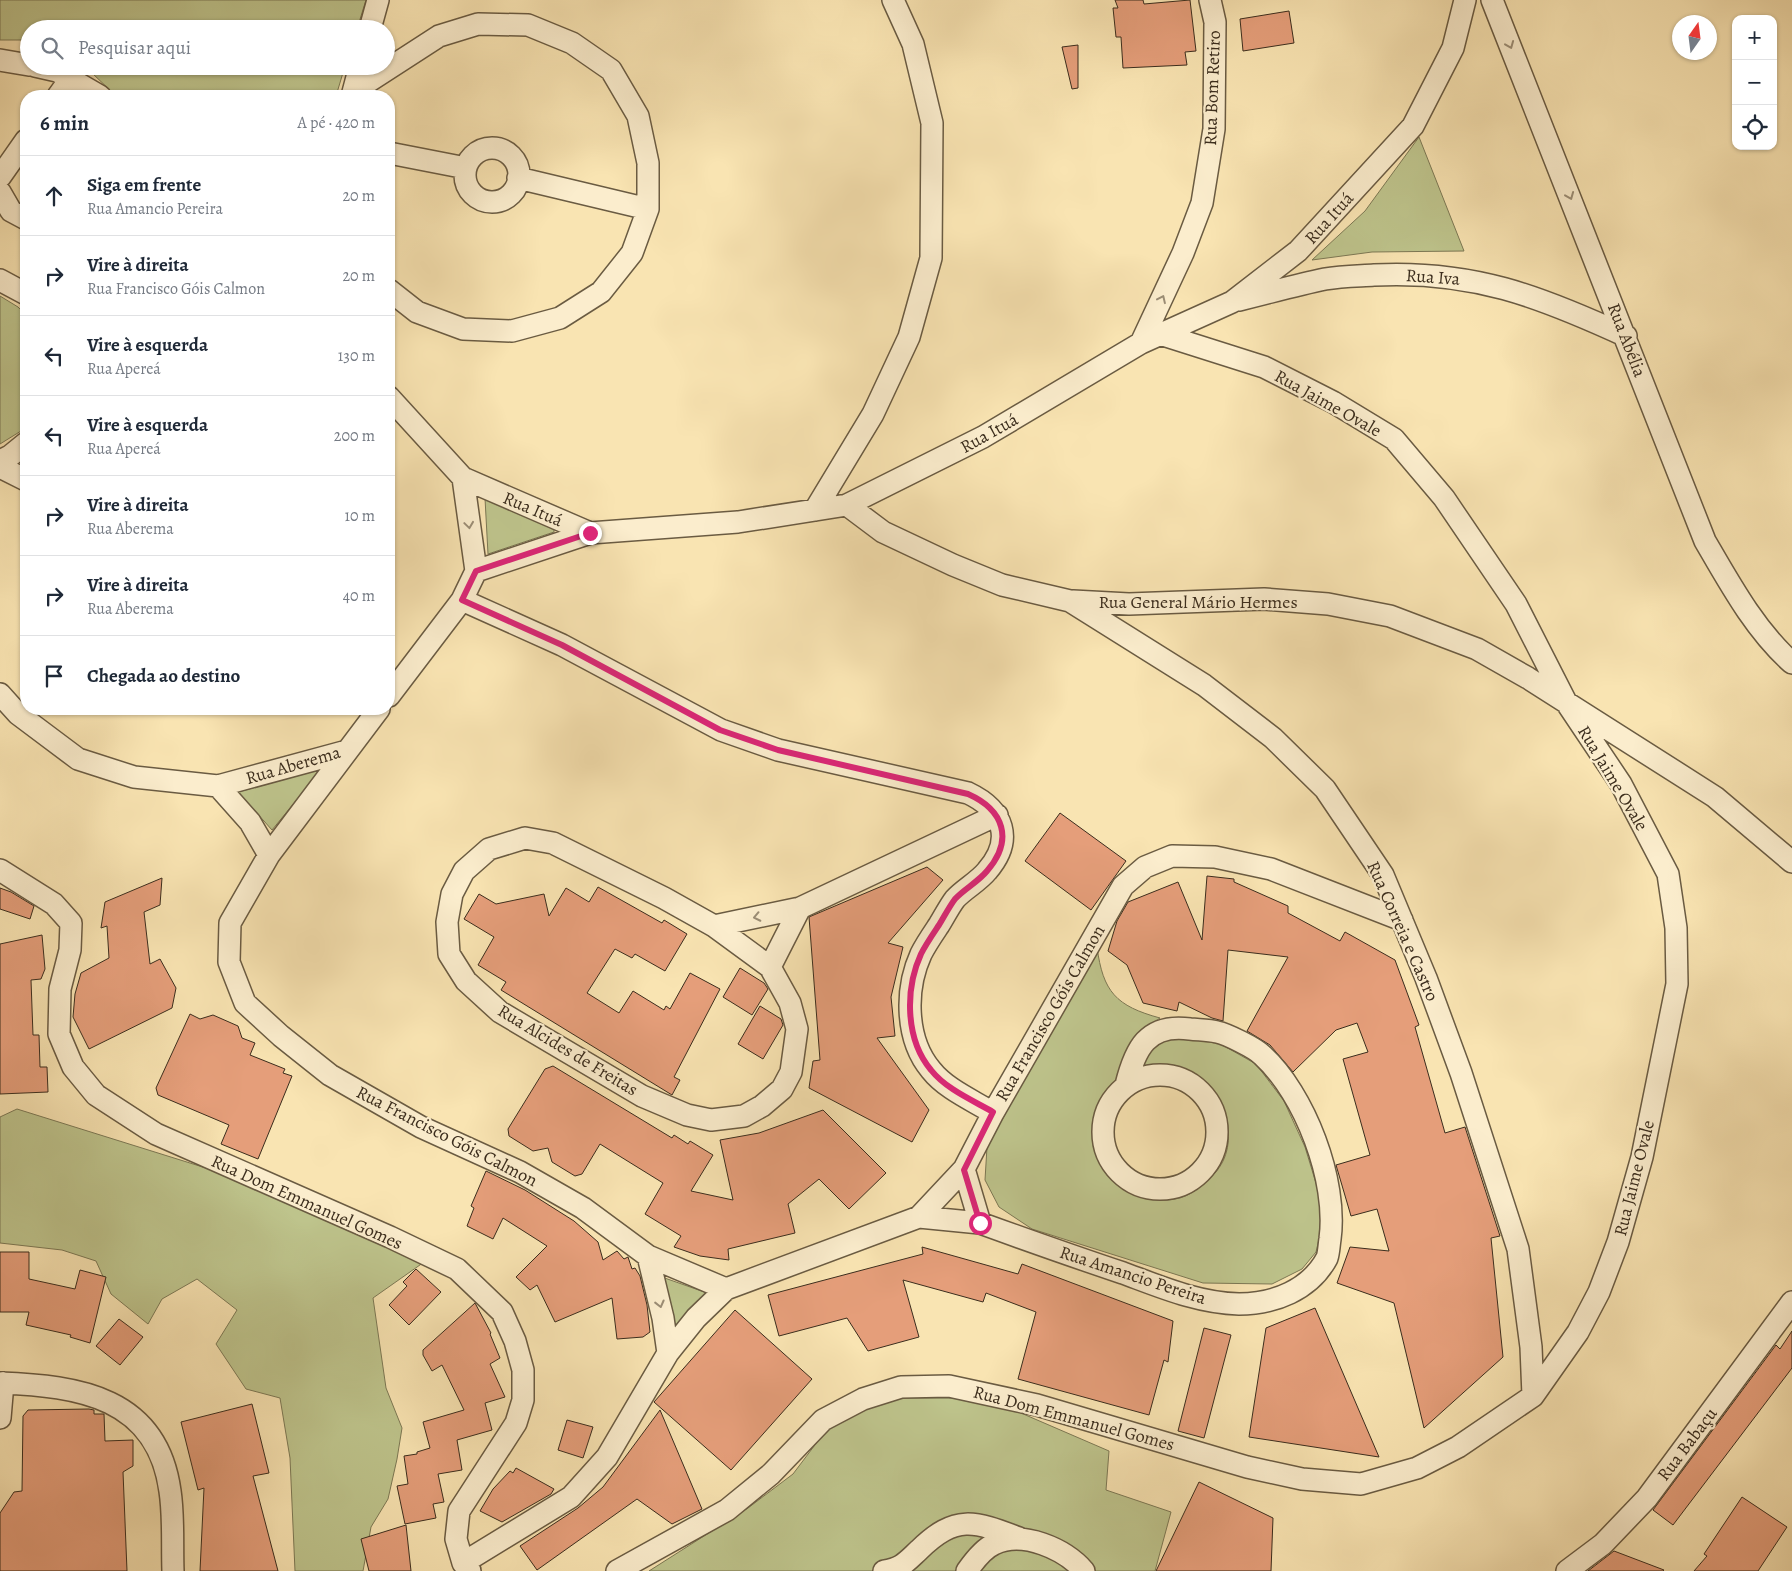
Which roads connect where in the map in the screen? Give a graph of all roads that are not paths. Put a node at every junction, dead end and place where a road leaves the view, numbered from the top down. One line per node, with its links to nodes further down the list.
1 (378, 0): 6 (street)
2 (893, 0): 39 (street)
3 (1210, 0): 31 (street, Rua Bom Retiro, one-way to 3)
4 (1465, 0): 29 (street, Rua Ituá)
5 (1492, 0): 30 (street, Rua Abélia, one-way to 30)
6 (372, 20)
7 (0, 60): 8 (street)
8 (20, 63)
9 (395, 65): 24 (street)
10 (65, 75): 13 (street)
11 (358, 75): 16 (street)
12 (380, 75): 17 (street)
13 (71, 78): 14 (street); 15 (street)
14 (62, 90)
15 (90, 90)
16 (354, 90)
17 (358, 90)
18 (20, 149): 21 (street)
19 (395, 154): 20 (street)
20 (466, 168): 22 (street); 22 (street)
21 (0, 177)
22 (518, 178): 24 (street)
23 (0, 192): 25 (street)
24 (648, 209): 28 (street)
25 (20, 216)
26 (0, 280): 27 (street)
27 (20, 291)
28 (395, 295)
29 (1232, 302): 30 (street, Rua Iva); 31 (street, Rua Ituá)
30 (1626, 336): 44 (street, Rua Abélia)
31 (1150, 338): 38 (street, Rua Ituá); 47 (street, Rua Jaime Ovale)
32 (395, 403): 37 (street, Rua Ituá)
33 (20, 448): 34 (street)
34 (0, 460)
35 (0, 468): 36 (street)
36 (20, 477)
37 (463, 478): 40 (street, Rua Ituá); 41 (street, one-way to 41)
38 (847, 505): 39 (street, Rua Ituá); 43 (street, Rua Correia e Castro)
39 (814, 510): 40 (street, Rua Ituá)
40 (590, 533): 41 (street)
41 (476, 571): 42 (street)
42 (462, 600): 45 (street); 51 (street)
43 (1070, 601): 47 (street, Rua General Mário Hermes); 56 (street, Rua Correia e Castro)
44 (1792, 663)
45 (395, 688)
46 (0, 694): 50 (street, Rua Aberema)
47 (1566, 702): 53 (street, Rua General Mário Hermes); 69 (street, Rua Jaime Ovale)
48 (374, 715): 49 (street, Rua Aberema)
49 (346, 751): 50 (street, Rua Aberema); 52 (street, Rua Francisco Góis Calmon)
50 (218, 786): 52 (street, Rua Aberema)
51 (997, 815): 55 (street); 60 (street)
52 (269, 855): 64 (street, Rua Francisco Góis Calmon)
53 (1792, 862)
54 (0, 870): 72 (street, Rua Dom Emmanuel Gomes)
55 (800, 908): 57 (street, one-way to 57); 58 (street)
56 (1402, 920): 60 (street, Rua Francisco Góis Calmon); 69 (street, Rua Correia e Castro)
57 (714, 926): 58 (street, Rua Alcides de Freitas); 58 (street, Rua Alcides de Freitas)
58 (770, 967)
59 (1126, 1085): 59 (street, Rua Amancio Pereira); 63 (street, Rua Amancio Pereira)
60 (993, 1112): 61 (street, Rua Francisco Góis Calmon)
61 (964, 1170): 62 (street, Rua Francisco Góis Calmon); 63 (street)
62 (919, 1217): 63 (street, Rua Amancio Pereira); 65 (street, Rua Francisco Góis Calmon)
63 (980, 1223)
64 (648, 1256): 65 (street, Rua Francisco Góis Calmon); 67 (street, one-way to 67)
65 (726, 1289): 67 (street)
66 (1792, 1302): 78 (street, Rua Babaçu)
67 (668, 1352): 72 (street)
68 (1, 1383): 70 (street); 73 (street)
69 (1533, 1396): 74 (street, Rua Dom Emmanuel Gomes)
70 (0, 1418)
71 (1019, 1538): 75 (street); 76 (street); 77 (street)
72 (467, 1567)
73 (173, 1571)
74 (617, 1571)
75 (884, 1571)
76 (967, 1571)
77 (1084, 1571)
78 (1567, 1571)

